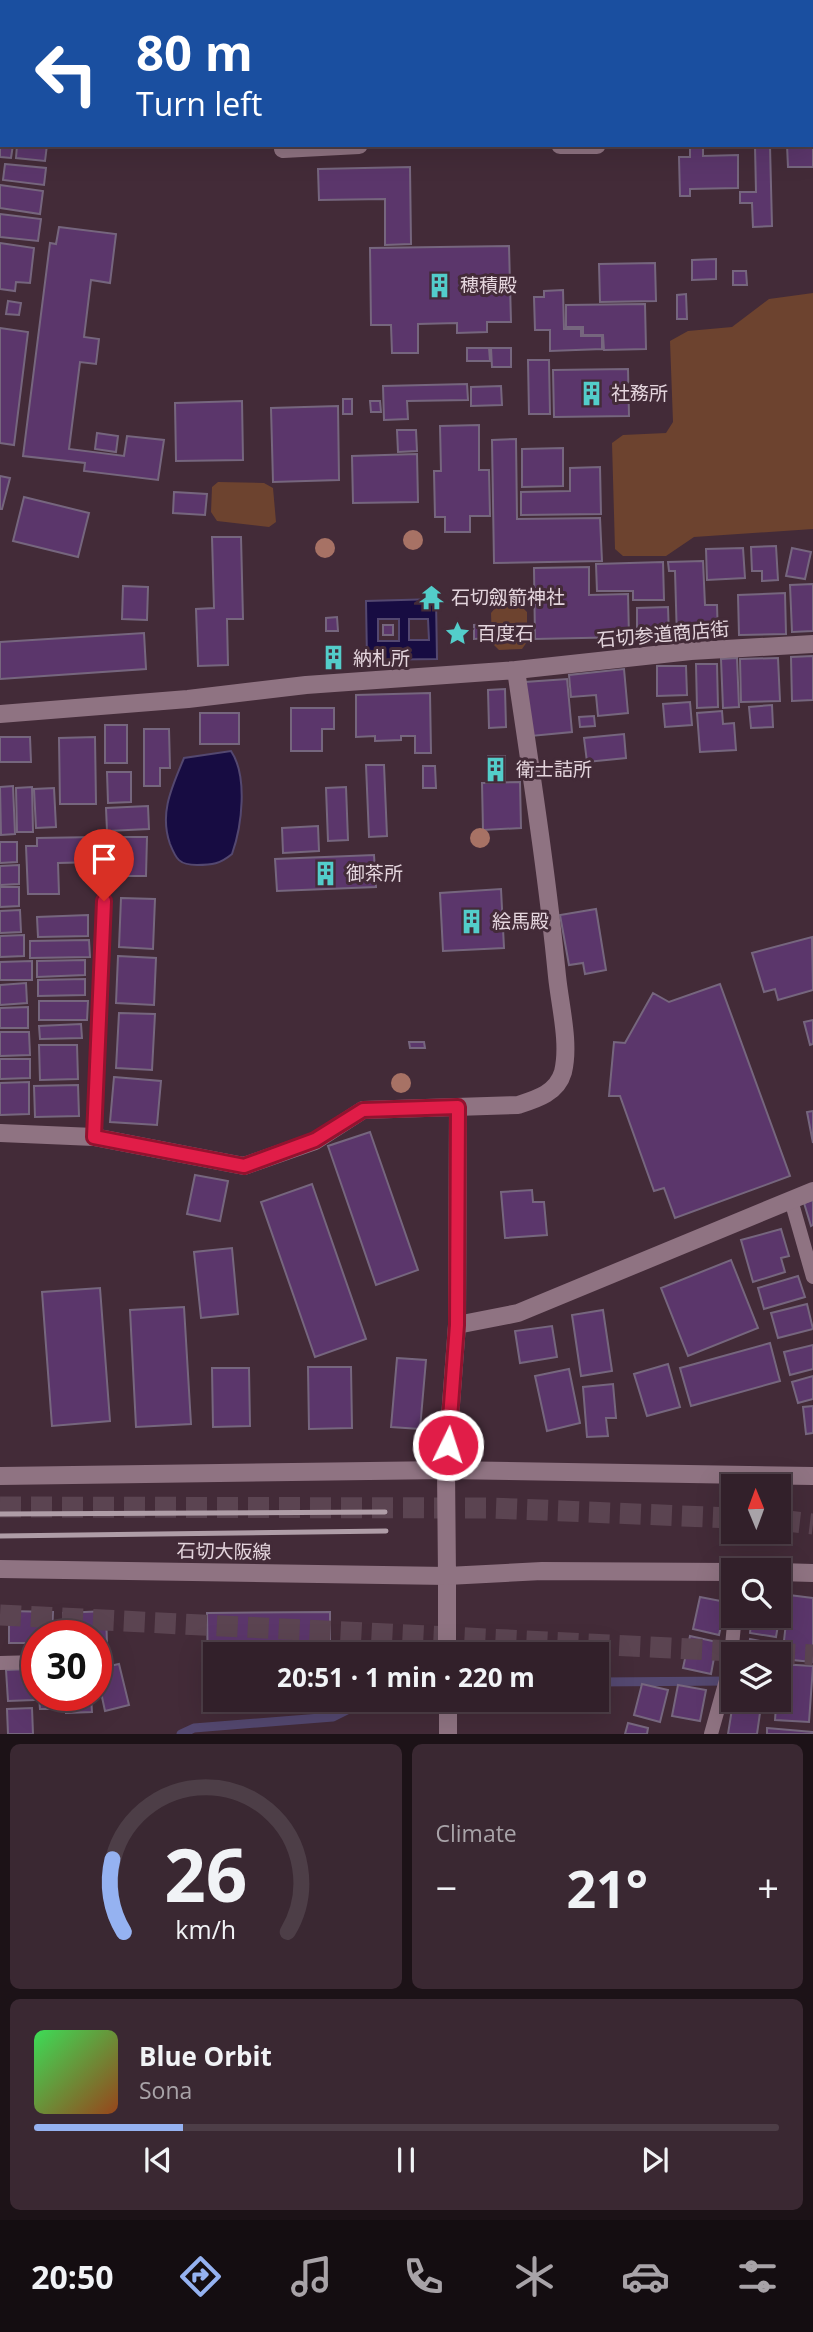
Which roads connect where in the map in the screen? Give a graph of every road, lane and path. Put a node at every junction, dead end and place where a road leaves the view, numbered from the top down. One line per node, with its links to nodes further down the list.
1 (284, 147): 2 (street)
2 (321, 147)
3 (813, 644): 4 (street, 石切参道商店街)
4 (516, 670): 5 (street, 石切参道商店街); 7 (street)
5 (0, 714)
6 (104, 901): 9 (lane)
7 (458, 1107): 9 (street); 13 (street)
8 (0, 1133): 9 (street)
9 (94, 1137)
10 (813, 1191): 11 (street)
11 (792, 1200): 12 (lane); 13 (street)
12 (813, 1277)
13 (457, 1325): 14 (street)
14 (446, 1470): 15 (street); 16 (street); 21 (street)
15 (0, 1476)
16 (813, 1476)
17 (0, 1569): 21 (street, 石切大阪線)
18 (721, 1572): 21 (street, 石切大阪線)
19 (791, 1572): 20 (street)
20 (813, 1573)
21 (447, 1576): 23 (street)
22 (734, 1628): 28 (lane)
23 (447, 1642)
24 (21, 1662): 25 (lane)
25 (0, 1663)
26 (448, 1712): 27 (street)
27 (448, 1734)
28 (711, 1734)

